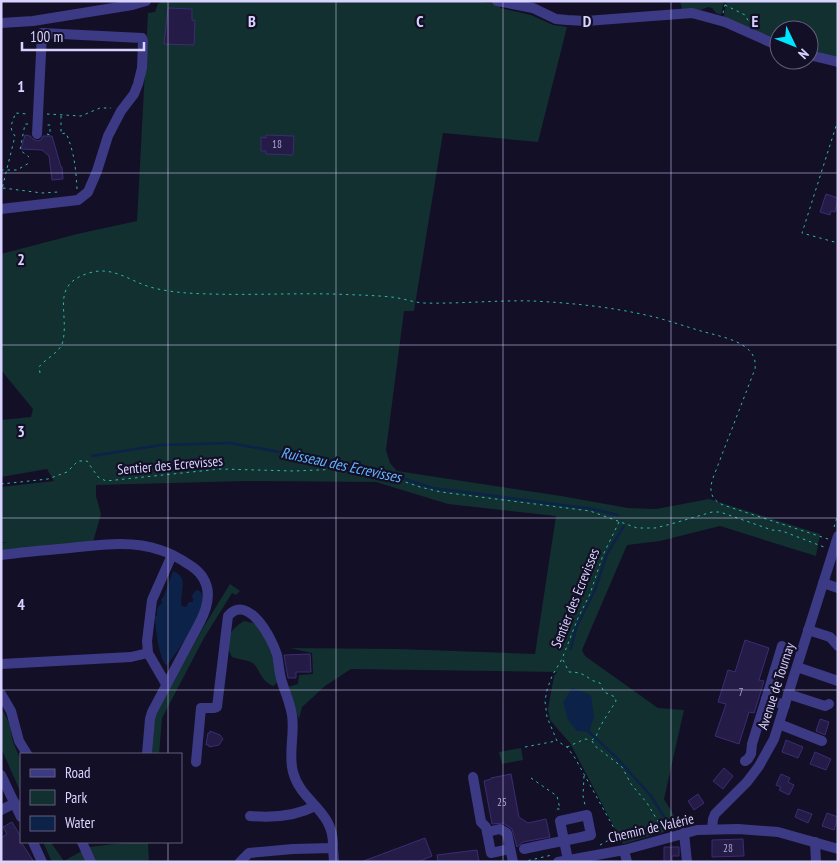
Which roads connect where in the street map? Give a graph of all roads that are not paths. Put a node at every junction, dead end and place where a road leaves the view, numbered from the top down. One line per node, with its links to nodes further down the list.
1 (146, 1): 3 (street)
2 (497, 1): 4 (street)
3 (1, 23)
4 (769, 42)
5 (819, 57): 6 (street)
6 (838, 62)
7 (37, 134): 8 (street)
8 (1, 209)
9 (838, 536): 12 (street, Avenue de Tournay)
10 (1, 555): 11 (street)
11 (172, 555): 17 (street); 21 (street)
12 (823, 583): 13 (street); 14 (street, Avenue de Tournay)
13 (838, 588)
14 (808, 630): 16 (street); 19 (street, Avenue de Tournay)
15 (782, 646): 24 (street)
16 (838, 646)
17 (148, 653): 18 (street); 21 (street)
18 (1, 664)
19 (797, 667): 20 (street); 23 (street, Avenue de Tournay)
20 (838, 681)
21 (166, 684): 30 (street)
22 (1, 694): 29 (street)
23 (788, 694): 25 (street); 26 (street, Avenue de Tournay)
24 (766, 699): 26 (street); 31 (street)
25 (829, 704)
26 (785, 705): 27 (street, Avenue de Tournay)
27 (779, 724): 28 (street); 41 (street, Avenue de Tournay)
28 (822, 741)
29 (26, 753)
30 (147, 753)
31 (745, 761)
32 (196, 762): 37 (street)
33 (1, 775): 35 (street)
34 (472, 777): 42 (street)
35 (4, 787): 36 (street)
36 (15, 803): 38 (street); 39 (street)
37 (315, 806): 40 (street); 49 (street)
38 (1, 810)
39 (20, 815)
40 (250, 816)
41 (712, 829): 43 (street, Chemin de Valérie); 45 (street, Chemin de Valérie)
42 (487, 832): 51 (street); 51 (street)
43 (684, 833): 48 (street, Chemin de Valérie); 60 (street)
44 (564, 841): 44 (street); 52 (street); 53 (street)
45 (815, 842): 50 (street, Chemin de Valérie); 61 (street)
46 (33, 843): 54 (street)
47 (82, 843): 55 (street)
48 (625, 845): 53 (street, Chemin de Valérie); 59 (street)
49 (333, 848): 56 (street); 57 (street)
50 (838, 848)
51 (510, 849): 58 (street)
52 (524, 849)
53 (560, 858)
54 (42, 862)
55 (91, 862)
56 (240, 862)
57 (334, 862)
58 (513, 862)
59 (627, 862)
60 (687, 862)
61 (816, 862)

